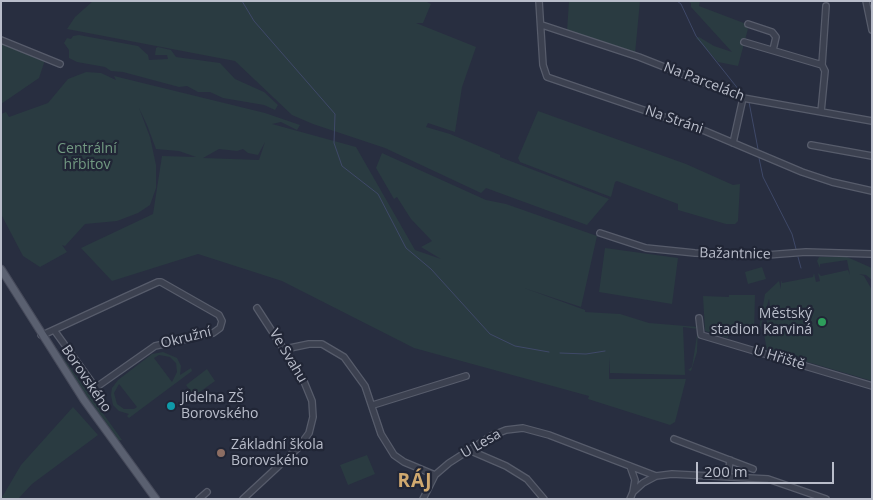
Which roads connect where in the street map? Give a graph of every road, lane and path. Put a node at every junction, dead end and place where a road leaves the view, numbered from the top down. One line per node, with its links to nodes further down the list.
1 (539, 1): 5 (street, Na Stráni)
2 (866, 1): 6 (street)
3 (826, 6): 11 (street)
4 (748, 24): 9 (street)
5 (542, 25): 12 (street, Na Parcelách); 15 (street, Na Stráni)
6 (872, 30)
7 (1, 40): 10 (street)
8 (744, 42): 9 (street)
9 (773, 50): 11 (street)
10 (60, 64)
11 (822, 65): 13 (street)
12 (743, 98): 13 (street, Na Parcelách); 15 (street)
13 (821, 112): 14 (street, Na Parcelách)
14 (872, 121)
15 (733, 143): 18 (street, Na Stráni)
16 (811, 144): 17 (street)
17 (872, 156)
18 (872, 191)
19 (600, 234): 20 (street, Bažantnice)
20 (872, 254)
21 (1, 269): 25 (main road, Borovského)
22 (257, 308): 26 (street, Ve Svahu)
23 (700, 318): 28 (street, U Hřiště)
24 (54, 330): 24 (street, Okružní); 25 (street, Okružní)
25 (41, 335): 41 (main road, Borovského)
26 (285, 349): 29 (street); 43 (street, Ve Svahu)
27 (466, 376): 29 (street)
28 (872, 386)
29 (373, 405): 35 (street)
30 (674, 439): 32 (street)
31 (469, 450): 33 (street, U Lesa); 35 (street, U Lesa); 45 (street)
32 (730, 460): 34 (street); 37 (street)
33 (629, 465): 36 (street, U Lesa); 39 (street)
34 (753, 469)
35 (436, 475): 44 (street)
36 (656, 476): 37 (street); 39 (street)
37 (728, 477): 40 (street)
38 (207, 492): 42 (street)
39 (633, 492): 46 (street)
40 (818, 497): 47 (street)
41 (156, 499)
42 (199, 499)
43 (243, 499)
44 (423, 499)
45 (544, 499)
46 (630, 499)
47 (826, 499)

